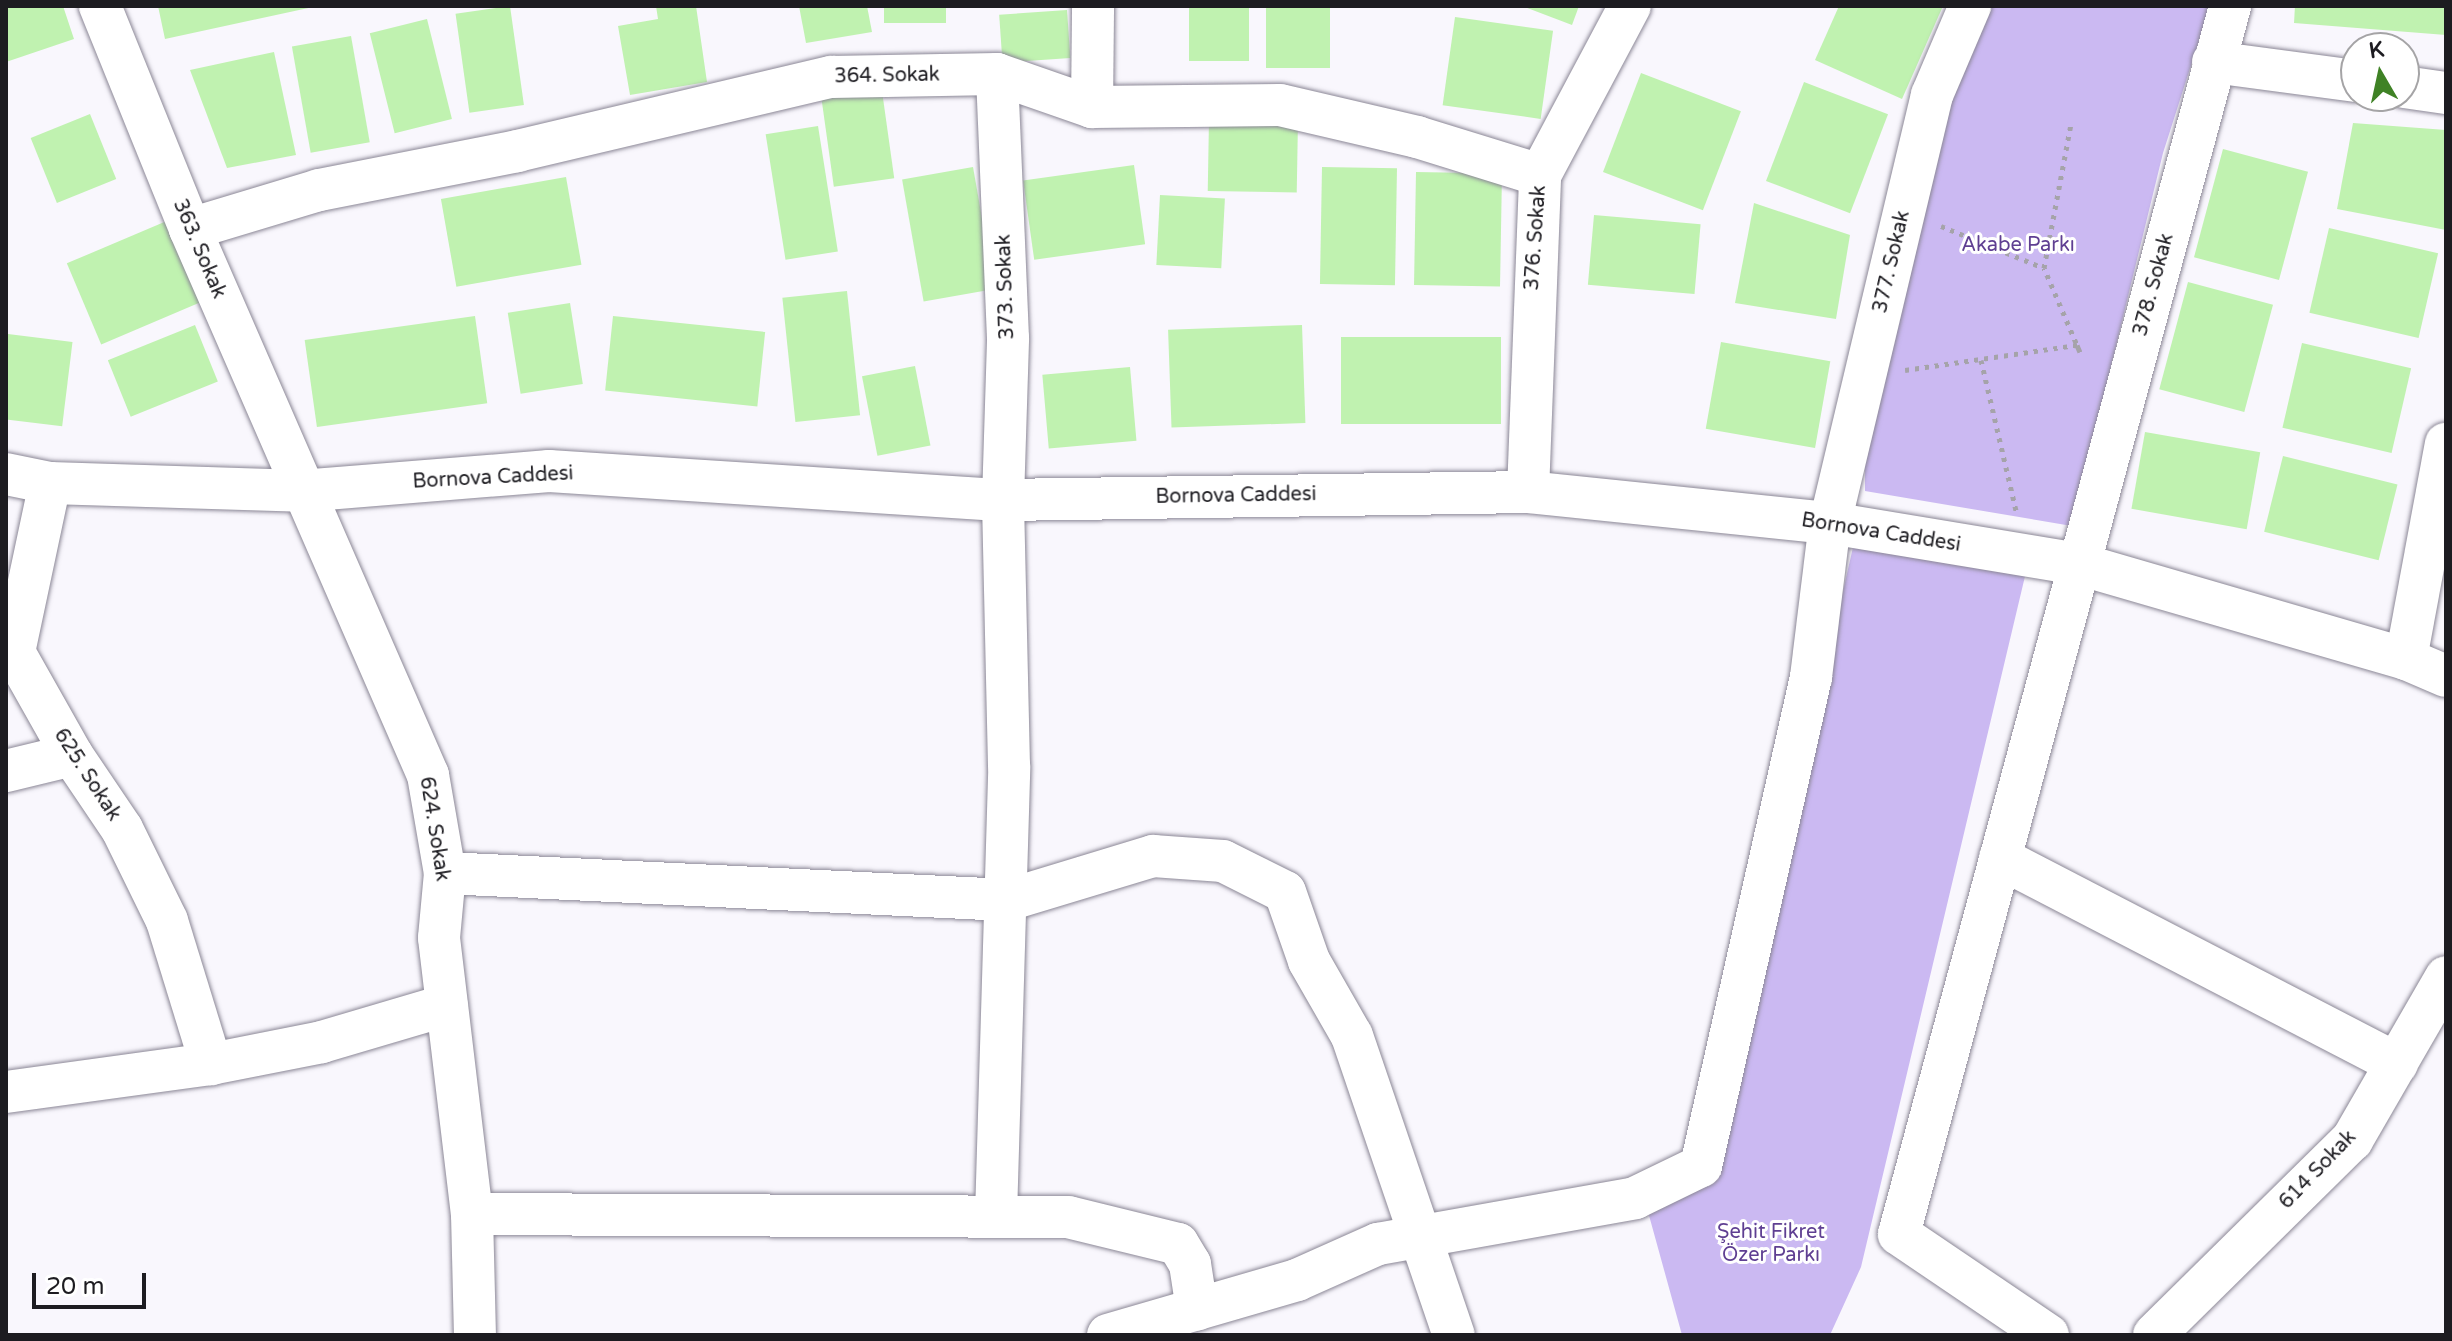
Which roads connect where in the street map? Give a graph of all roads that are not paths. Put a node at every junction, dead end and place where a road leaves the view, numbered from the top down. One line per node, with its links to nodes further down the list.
1 (100, 6): 13 (street, 363. Sokak)
2 (1093, 6): 11 (street)
3 (1630, 6): 12 (street, 376. Sokak)
4 (1970, 6): 20 (street, 377. Sokak)
5 (2230, 6): 6 (street, 378. Sokak)
6 (2213, 62): 8 (street); 21 (street, 378. Sokak)
7 (997, 74): 11 (street, 364. Sokak); 13 (street, 364. Sokak); 19 (street, 373. Sokak)
8 (2340, 79)
9 (2420, 89): 10 (street)
10 (2446, 93)
11 (1092, 107): 12 (street, 364. Sokak)
12 (1540, 175): 18 (street, 376. Sokak)
13 (190, 229): 17 (street, 363. Sokak)
14 (2446, 444): 22 (street)
15 (6, 474): 16 (street, Bornova Caddesi)
16 (50, 483): 17 (street, Bornova Caddesi); 24 (street, 625. Sokak)
17 (301, 491): 19 (street, Bornova Caddesi); 27 (street, 624. Sokak)
18 (1528, 492): 19 (street, Bornova Caddesi); 20 (street, Bornova Caddesi)
19 (1003, 500): 28 (street, 373. Sokak)
20 (1830, 523): 21 (street, Bornova Caddesi); 36 (street, 377. Sokak)
21 (2079, 564): 22 (street, Bornova Caddesi); 26 (street, 378. Sokak)
22 (2406, 659): 23 (street, Bornova Caddesi)
23 (2446, 676)
24 (72, 755): 25 (street); 31 (street, 625. Sokak)
25 (6, 771)
26 (2000, 858): 32 (street); 41 (street, 378. Sokak)
27 (445, 873): 28 (street); 30 (street, 624. Sokak)
28 (1008, 900): 35 (street, 373. Sokak); 36 (street)
29 (2446, 977): 32 (street, 614 Sokak)
30 (447, 1005): 31 (street); 34 (street, 624. Sokak)
31 (211, 1064): 33 (street)
32 (2397, 1064): 42 (street, 614 Sokak)
33 (6, 1092)
34 (472, 1214): 35 (street); 38 (street, 624. Sokak)
35 (996, 1216): 37 (street)
36 (1419, 1236): 37 (street); 40 (street)
37 (1197, 1309): 39 (street)
38 (475, 1335)
39 (1108, 1335)
40 (1454, 1335)
41 (2048, 1335)
42 (2154, 1335)

